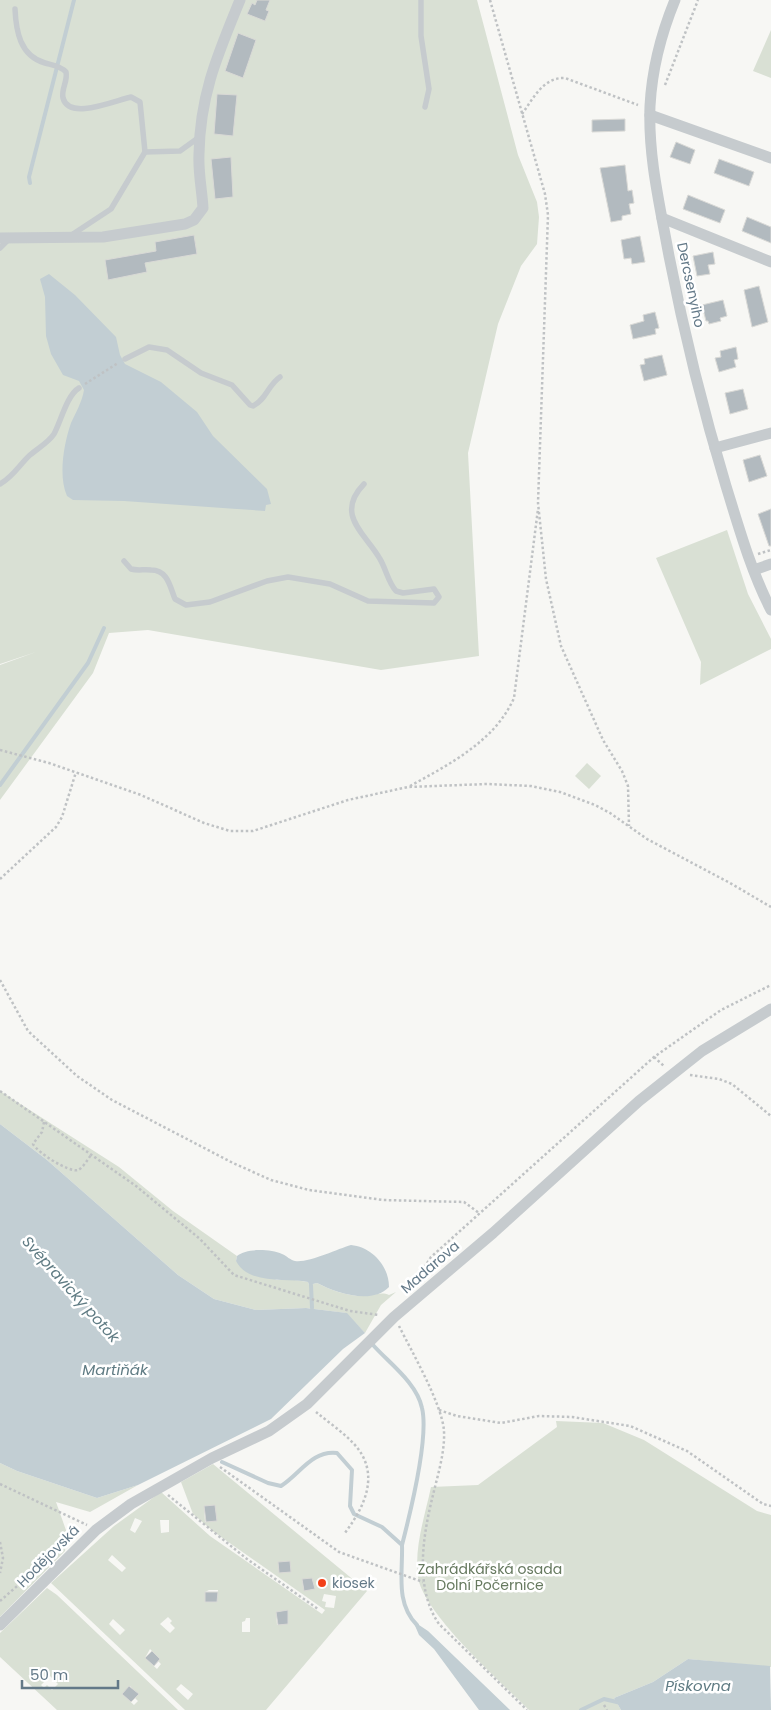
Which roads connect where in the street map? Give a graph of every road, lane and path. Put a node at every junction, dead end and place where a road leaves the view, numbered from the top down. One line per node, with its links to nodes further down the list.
1 (240, 0): 12 (street)
2 (420, 0): 9 (lane)
3 (490, 0): 10 (path)
4 (675, 0): 11 (street, Dercsenyiho)
5 (698, 0): 7 (path)
6 (15, 9): 13 (lane)
7 (664, 88)
8 (640, 106): 10 (path)
9 (426, 107)
10 (522, 114): 27 (path)
11 (650, 115): 14 (street); 15 (street, Dercsenyiho)
12 (200, 136): 13 (lane); 17 (street)
13 (145, 152): 17 (lane)
14 (771, 158)
15 (662, 218): 19 (street); 24 (street, Dercsenyiho)
16 (5, 238): 17 (street); 18 (lane)
17 (66, 238)
18 (0, 248)
19 (771, 262)
20 (125, 359): 21 (lane); 22 (path)
21 (280, 376)
22 (79, 388): 25 (lane)
23 (771, 433): 24 (street)
24 (715, 448): 32 (street, Dercsenyiho)
25 (0, 484)
26 (364, 484): 30 (lane)
27 (538, 503): 36 (path); 37 (path)
28 (771, 550): 29 (path)
29 (758, 554)
30 (124, 561)
31 (771, 564): 32 (street)
32 (754, 570): 33 (street, Dercsenyiho)
33 (771, 610)
34 (0, 750): 35 (path)
35 (76, 772): 36 (path); 38 (path)
36 (408, 787): 37 (path)
37 (629, 826): 39 (path)
38 (0, 879)
39 (771, 907)
40 (0, 980): 48 (path)
41 (771, 985): 48 (path)
42 (771, 1009): 43 (street, Madarova)
43 (672, 1073): 45 (path); 49 (street, Madarova)
44 (0, 1090): 46 (path)
45 (771, 1116)
46 (44, 1122): 47 (path); 47 (path)
47 (91, 1155): 50 (path)
48 (479, 1213): 49 (path)
49 (424, 1291): 50 (street, Madarova)
50 (394, 1317): 51 (street, Madarova); 52 (path)
51 (307, 1404): 53 (street, Madarova); 58 (path)
52 (439, 1410): 56 (path); 61 (path)
53 (212, 1458): 55 (street, Madarova); 61 (path)
54 (0, 1484): 57 (path)
55 (159, 1487): 57 (street, Madarova); 62 (path)
56 (771, 1506)
57 (96, 1530): 63 (street, Hodějovská)
58 (344, 1534)
59 (0, 1542): 60 (path)
60 (0, 1573)
61 (423, 1582): 65 (path)
62 (318, 1609)
63 (0, 1625)
64 (604, 1705): 66 (path)
65 (527, 1710)
66 (606, 1710)

